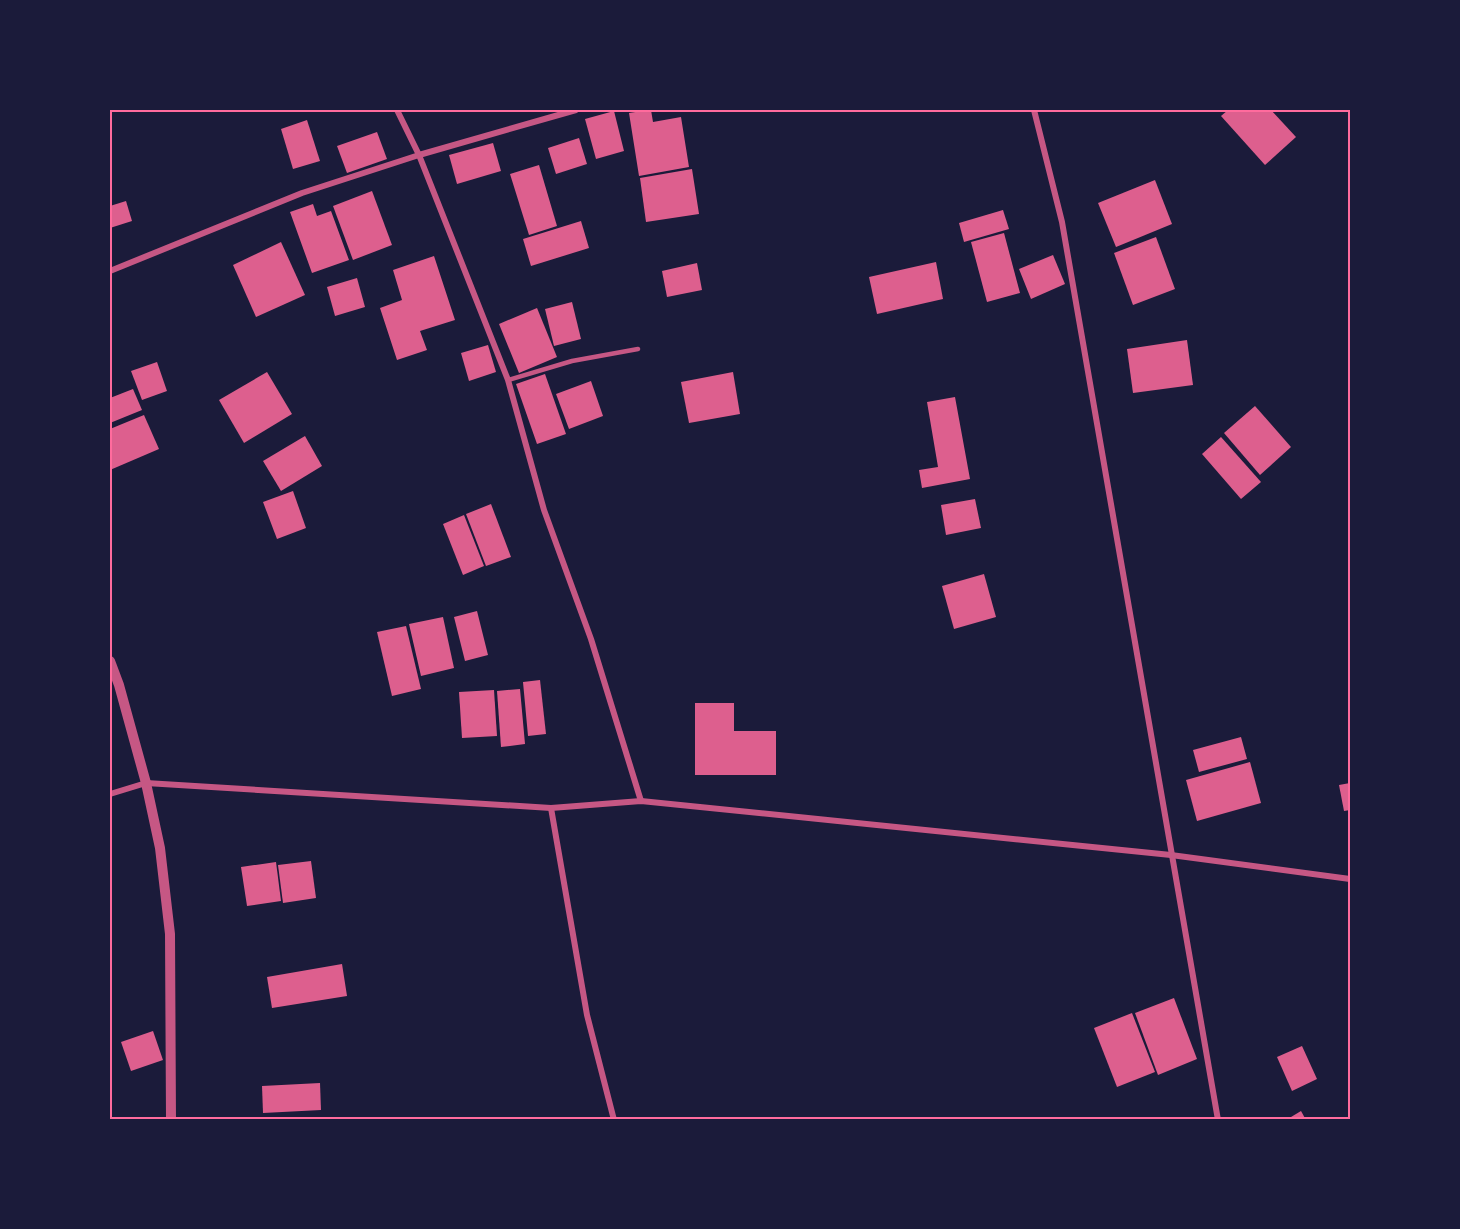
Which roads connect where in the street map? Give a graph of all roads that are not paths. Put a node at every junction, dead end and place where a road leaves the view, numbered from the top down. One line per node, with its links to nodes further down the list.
1 (398, 110): 4 (street)
2 (576, 110): 4 (street)
3 (1034, 110): 13 (street)
4 (419, 155): 5 (street); 7 (street)
5 (110, 271)
6 (638, 349): 7 (lane)
7 (508, 380): 11 (street)
8 (110, 661): 9 (street)
9 (146, 783): 10 (street); 12 (street); 15 (street)
10 (110, 794)
11 (641, 801): 12 (street); 13 (street)
12 (551, 808): 16 (street)
13 (1171, 855): 14 (street); 17 (street)
14 (1350, 879)
15 (171, 1119)
16 (614, 1119)
17 (1218, 1119)

